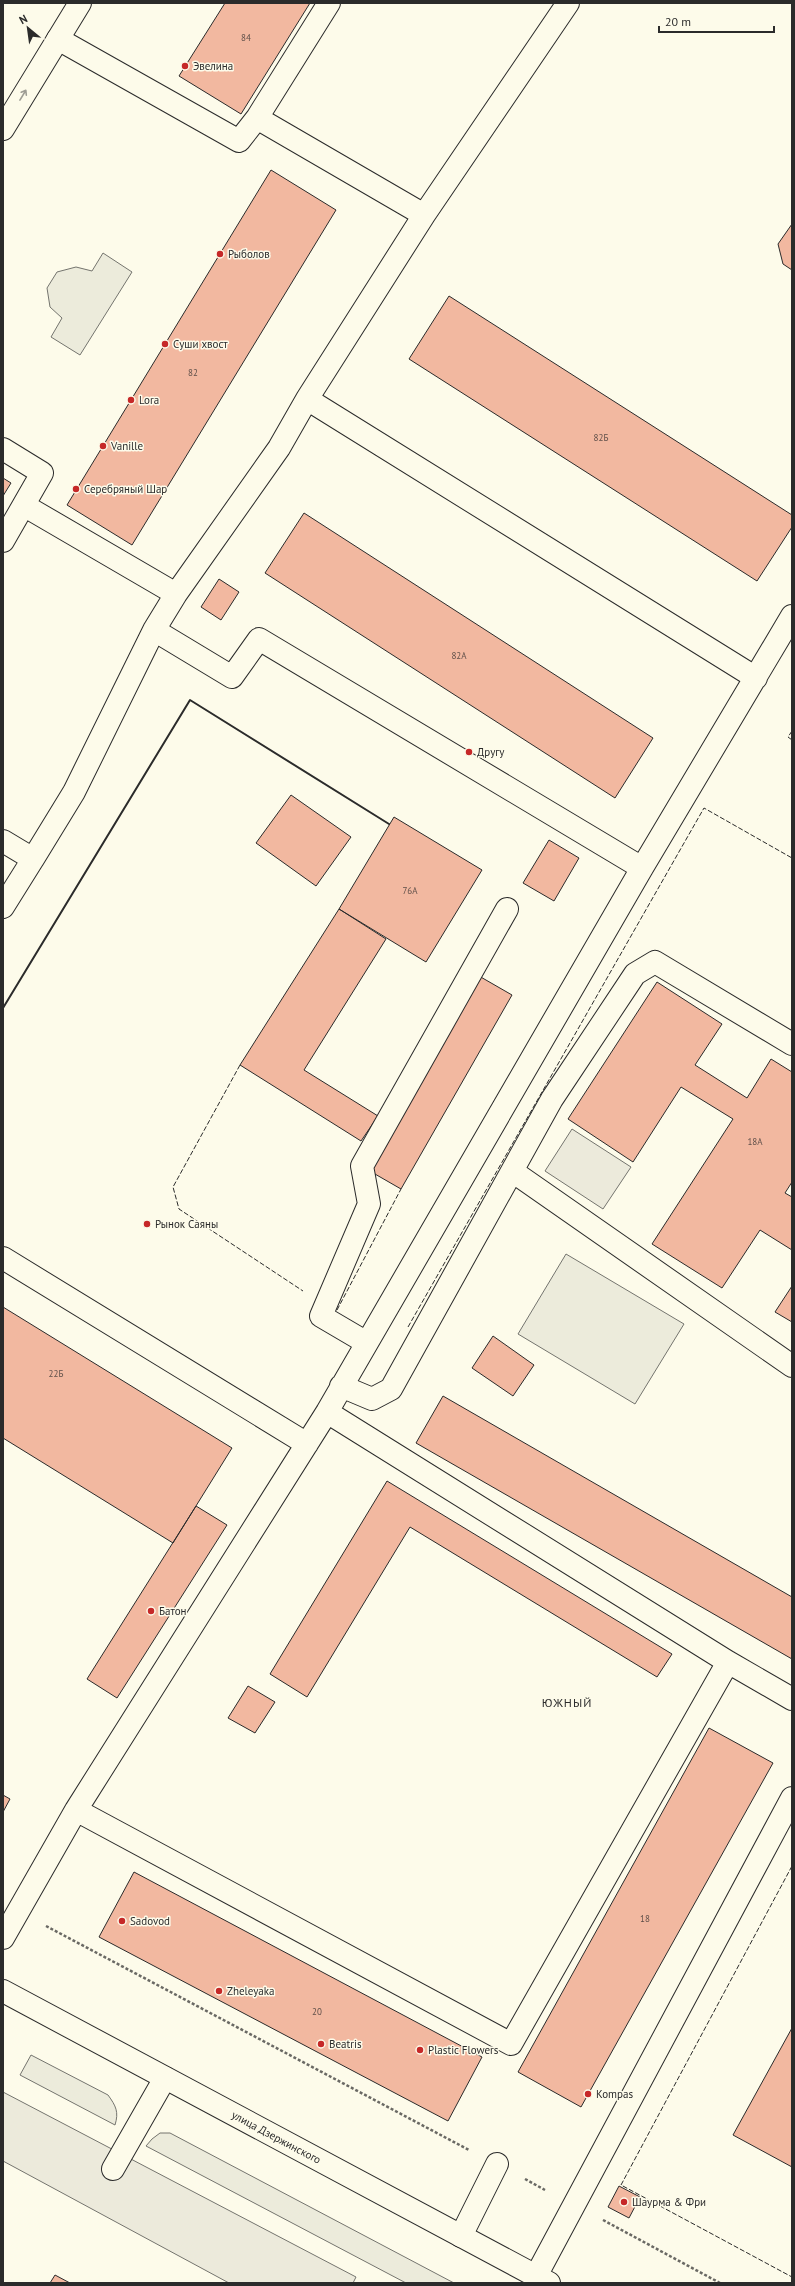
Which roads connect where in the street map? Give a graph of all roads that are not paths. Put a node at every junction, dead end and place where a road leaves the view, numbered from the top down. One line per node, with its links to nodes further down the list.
1 (80, 3): 4 (main road)
2 (329, 3): 5 (main road)
3 (568, 3): 7 (main road)
4 (58, 39): 5 (main road); 6 (main road, one-way to 4)
5 (257, 118): 7 (main road)
6 (3, 129)
7 (424, 215): 8 (main road)
8 (307, 399): 12 (main road); 15 (main road)
9 (3, 449): 10 (main road)
10 (24, 506): 11 (main road); 12 (main road)
11 (3, 541)
12 (176, 594): 14 (main road)
13 (792, 616): 15 (main road)
14 (154, 630): 17 (main road); 18 (main road)
15 (756, 678): 18 (main road)
16 (3, 841): 17 (main road)
17 (33, 859): 19 (main road)
18 (642, 868): 24 (main road)
19 (3, 907)
20 (507, 909): 24 (main road)
21 (792, 1044): 22 (main road)
22 (512, 1171): 25 (main road); 26 (main road)
23 (3, 1258): 28 (main road)
24 (367, 1343): 26 (main road)
25 (792, 1366)
26 (341, 1386): 27 (main road)
27 (327, 1412): 28 (main road); 29 (main road)
28 (307, 1444): 32 (main road)
29 (728, 1662): 30 (main road); 32 (main road)
30 (792, 1699)
31 (792, 1798): 39 (main road)
32 (76, 1810): 33 (main road)
33 (3, 1938)
34 (3, 1991): 35 (main road, улица Дзержинского)
35 (165, 2078): 37 (main road); 38 (main road, улица Дзержинского)
36 (497, 2164): 38 (main road)
37 (114, 2169)
38 (461, 2236): 39 (main road, улица Дзержинского)
39 (543, 2280)

